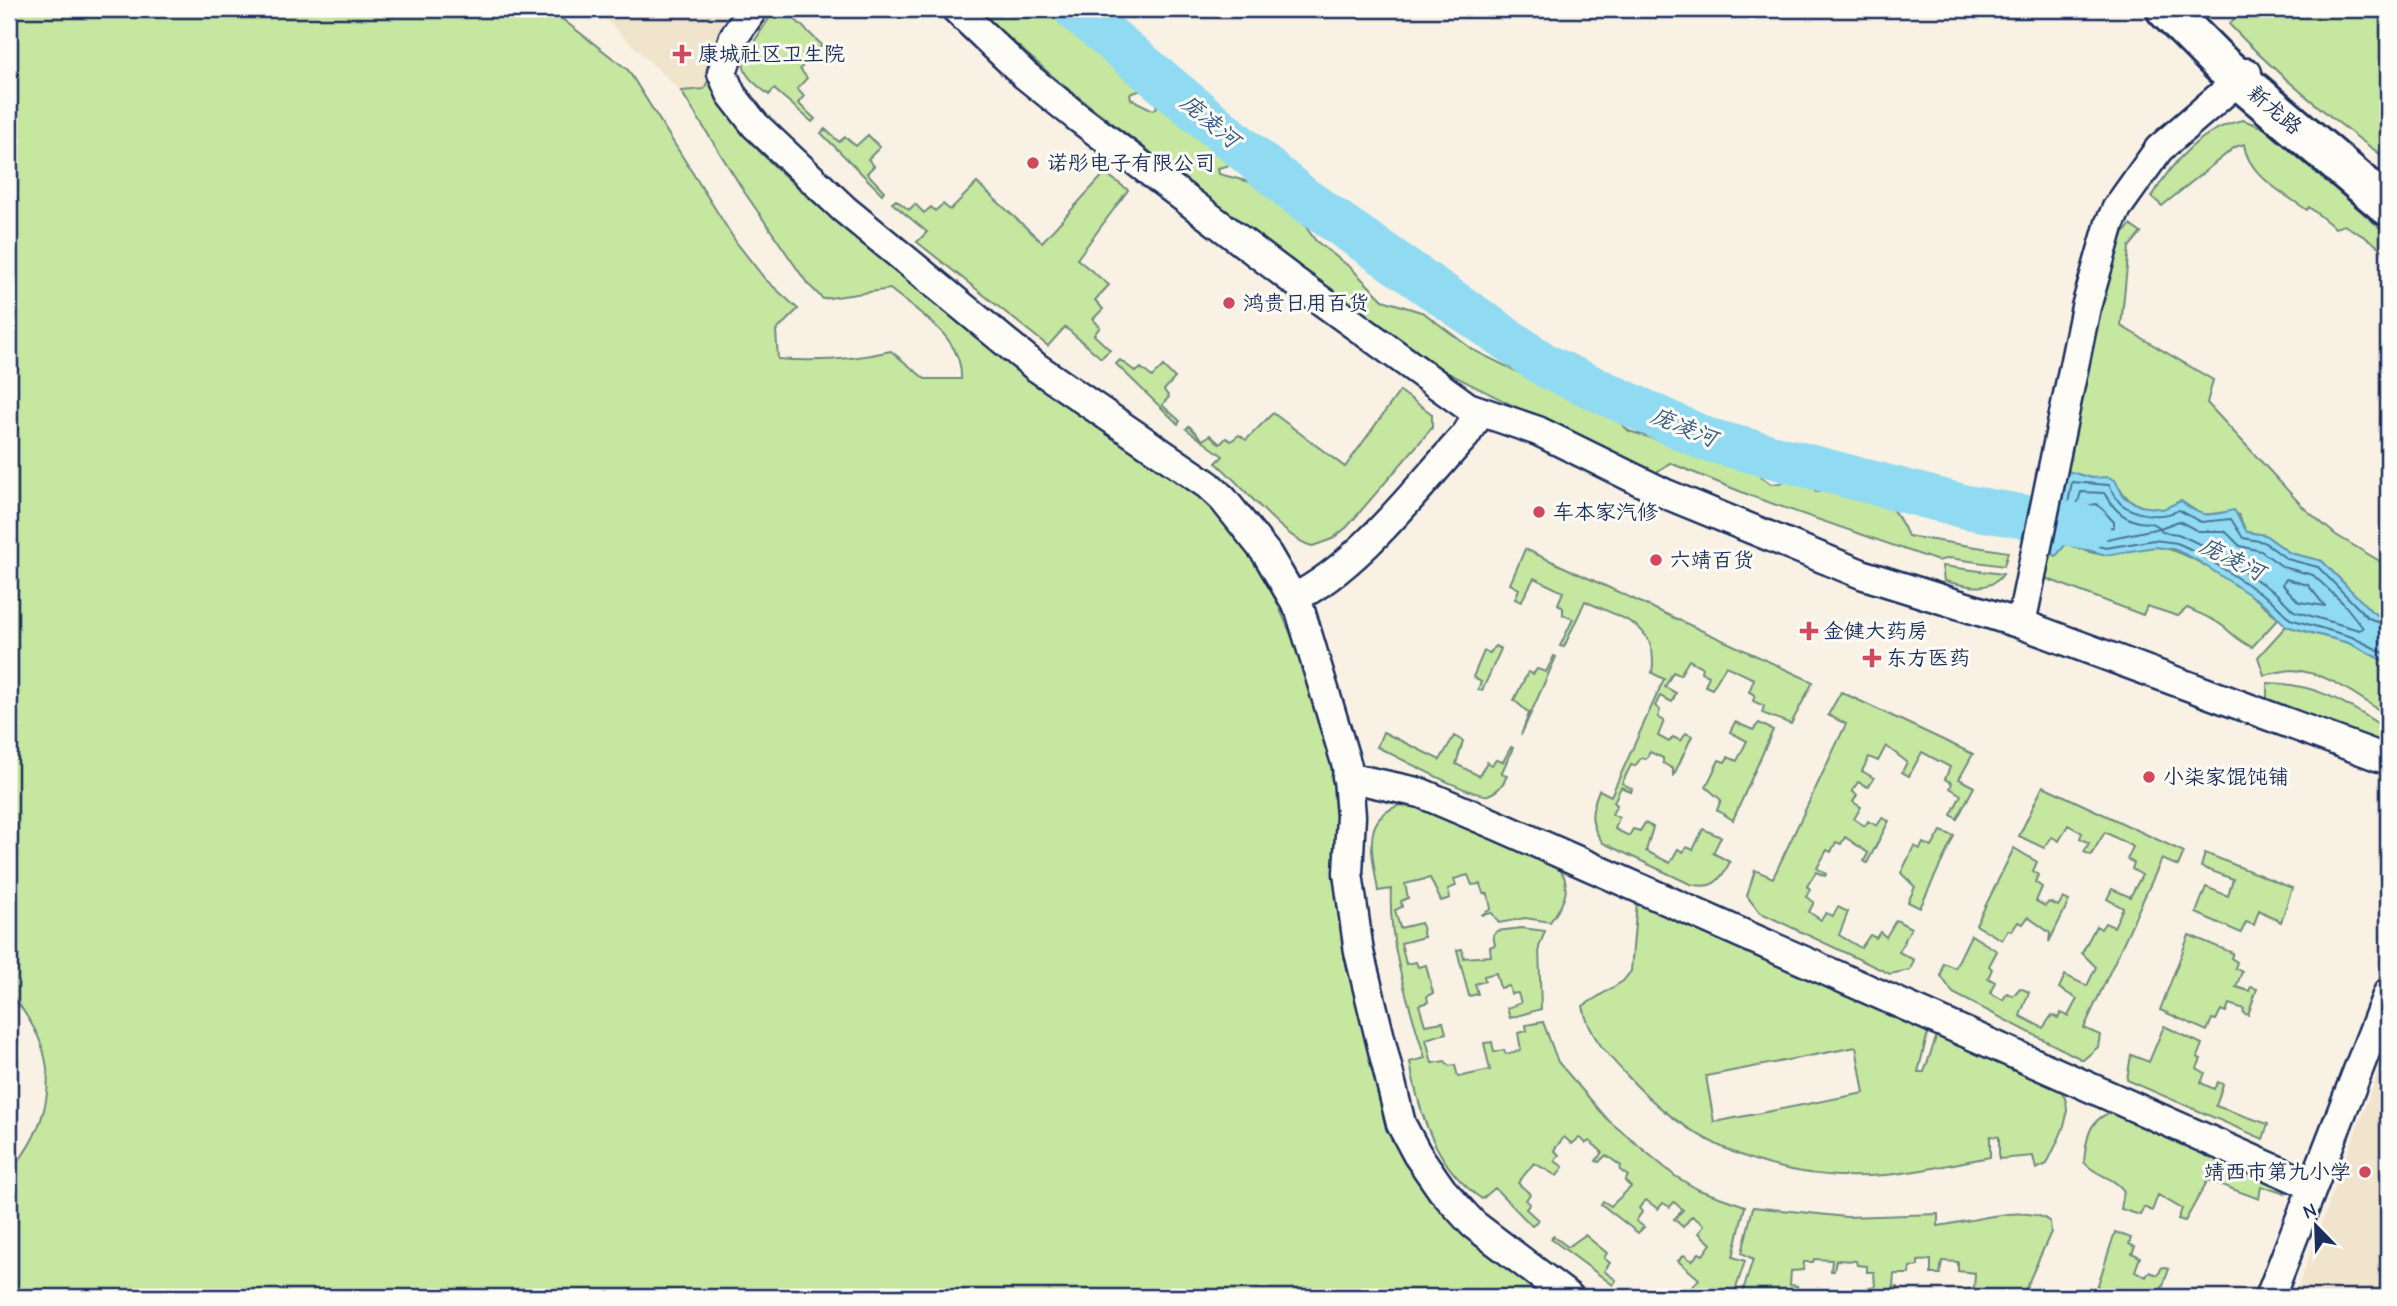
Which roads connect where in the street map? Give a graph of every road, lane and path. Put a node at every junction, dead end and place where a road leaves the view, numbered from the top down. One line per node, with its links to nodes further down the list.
1 (753, 9): 9 (street)
2 (956, 9): 8 (street)
3 (2165, 9): 5 (main road, 新龙路)
4 (2179, 9): 5 (main road, 新龙路)
5 (2243, 76): 6 (main road, 新龙路); 7 (main road, 新龙路); 10 (street)
6 (2388, 192)
7 (2388, 206)
8 (1480, 413): 9 (street); 10 (street)
9 (1294, 598): 12 (street)
10 (2021, 624): 11 (street)
11 (2388, 760)
12 (1347, 777): 14 (street); 15 (street)
13 (2388, 993): 14 (street)
14 (2313, 1186): 16 (street)
15 (1569, 1297)
16 (2270, 1297)

